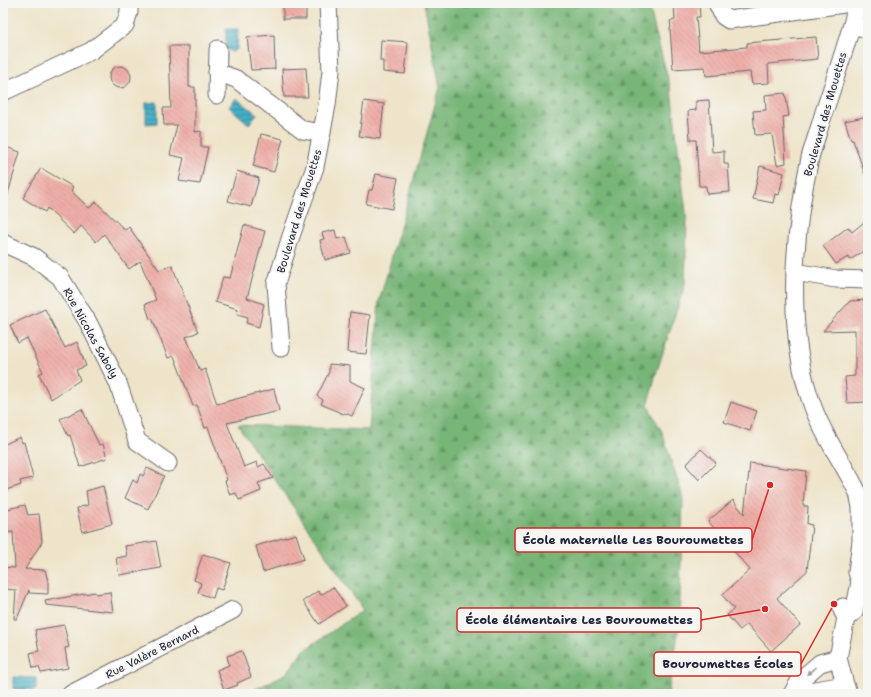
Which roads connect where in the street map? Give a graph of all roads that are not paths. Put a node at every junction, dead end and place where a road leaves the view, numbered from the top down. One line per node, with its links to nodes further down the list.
1 (129, 3): 10 (street)
2 (328, 3): 12 (street, Boulevard des Mouettes)
3 (717, 3): 4 (street)
4 (851, 3)
5 (857, 3): 6 (street, Boulevard des Mouettes)
6 (852, 25): 7 (street); 14 (street, Boulevard des Mouettes)
7 (868, 29)
8 (218, 49): 9 (street)
9 (217, 72): 11 (street); 12 (street)
10 (3, 92)
11 (217, 95)
12 (322, 133): 16 (street, Boulevard des Mouettes)
13 (3, 243): 17 (street, Rue Nicolas Saboly)
14 (795, 272): 15 (street); 18 (street, Boulevard des Mouettes)
15 (868, 280)
16 (281, 348)
17 (168, 463)
18 (862, 563): 19 (street, Boulevard des Mouettes); 21 (street)
19 (863, 593): 21 (street)
20 (233, 610): 24 (street, Rue Valère Bernard)
21 (846, 618): 22 (street)
22 (838, 658): 23 (street); 25 (street, one-way to 25)
23 (847, 690): 26 (street)
24 (71, 694)
25 (792, 694)
26 (801, 694)

